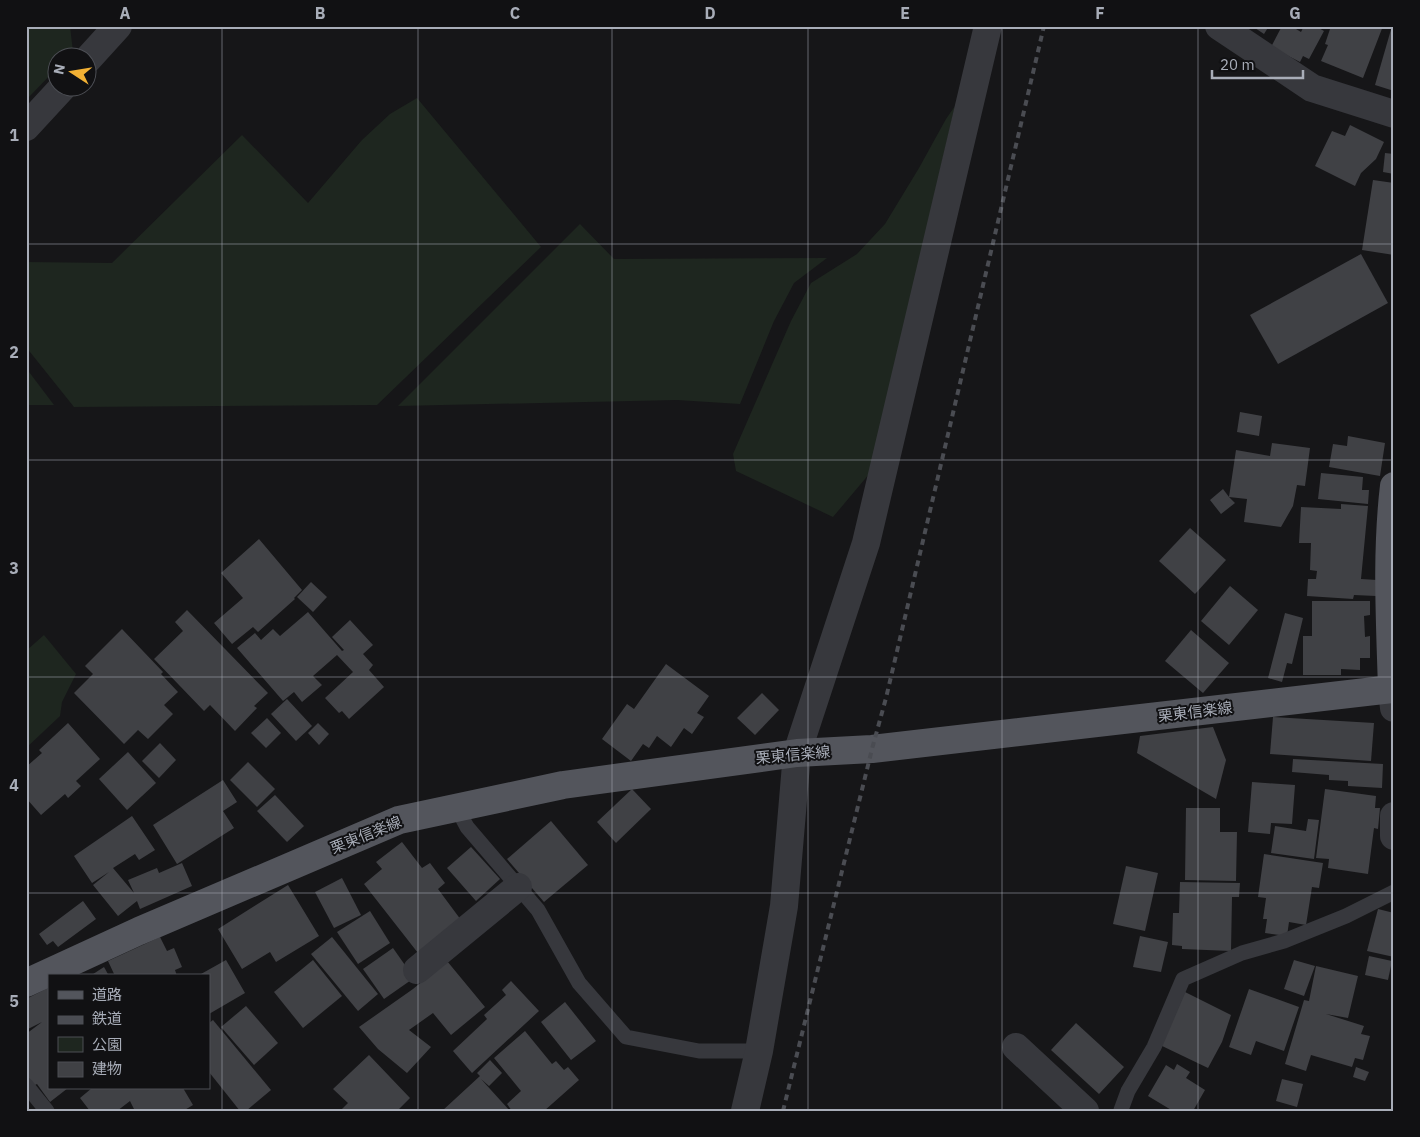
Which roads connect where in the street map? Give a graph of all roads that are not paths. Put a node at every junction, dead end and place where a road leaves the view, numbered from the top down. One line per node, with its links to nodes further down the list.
1 (988, 26): 10 (street)
2 (1219, 26): 6 (street)
3 (107, 29): 4 (street)
4 (95, 48)
5 (53, 98): 7 (street)
6 (1394, 114)
7 (26, 127)
8 (1394, 486): 9 (main road, 栗東信楽線)
9 (1393, 699): 10 (main road, 栗東信楽線)
10 (797, 753): 11 (main road, 栗東信楽線); 19 (street)
11 (457, 808): 14 (lane); 17 (main road, 栗東信楽線)
12 (1394, 816): 13 (street)
13 (1394, 836)
14 (518, 887): 16 (street); 19 (lane)
15 (1394, 892): 21 (lane)
16 (417, 970)
17 (26, 983)
18 (1016, 1047): 24 (street)
19 (759, 1051): 23 (street)
20 (26, 1084): 22 (lane)
21 (1121, 1110)
22 (47, 1111)
23 (745, 1111)
24 (1086, 1111)

